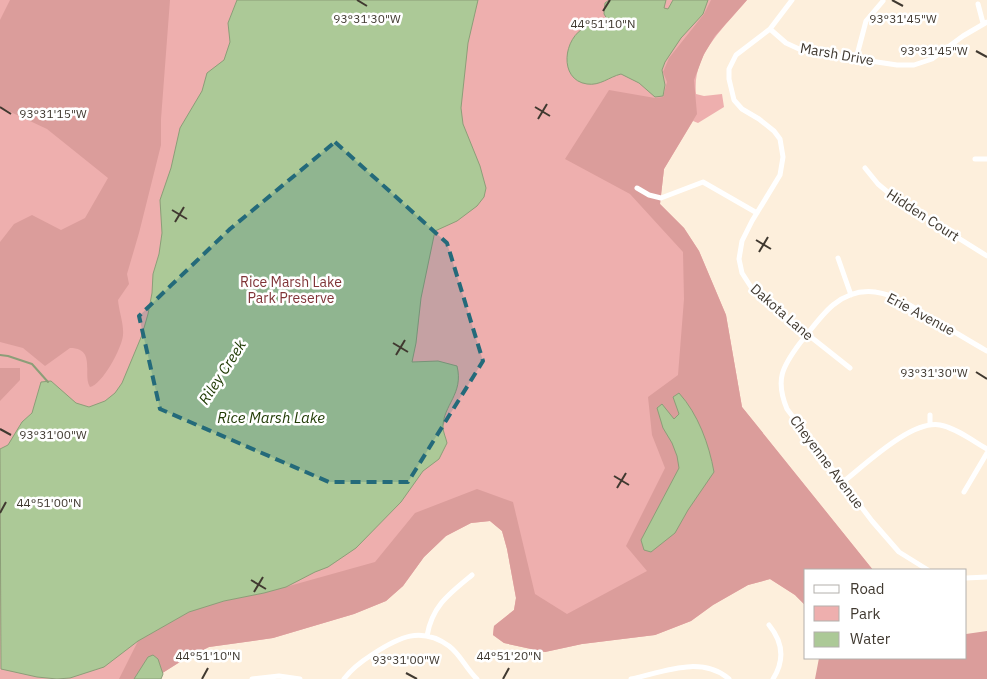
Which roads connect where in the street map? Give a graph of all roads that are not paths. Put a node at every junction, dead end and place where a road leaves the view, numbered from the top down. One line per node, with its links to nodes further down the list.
1 (792, 0): 5 (street, Dakota Lane)
2 (883, 1): 6 (street)
3 (978, 4): 4 (street)
4 (985, 23): 6 (street, Marsh Drive)
5 (770, 29): 6 (street, Marsh Drive); 11 (street, Dakota Lane)
6 (856, 59)
7 (975, 158): 8 (street)
8 (987, 159)
9 (865, 168): 12 (street, Hidden Court)
10 (637, 188): 11 (street)
11 (757, 213): 15 (street, Dakota Lane)
12 (987, 256)
13 (838, 258): 14 (street)
14 (851, 295): 15 (street, Erie Avenue); 16 (street, Erie Avenue)
15 (807, 335): 17 (street, Dakota Lane); 21 (street, Cheyenne Avenue)
16 (987, 351)
17 (850, 368)
18 (930, 415): 19 (street)
19 (930, 424): 20 (street); 21 (street)
20 (987, 451): 22 (street)
21 (843, 482): 23 (street, Cheyenne Avenue)
22 (964, 492)
23 (926, 569)
24 (472, 575): 28 (street)
25 (987, 577): 26 (street)
26 (967, 578)
27 (770, 625): 35 (street)
28 (427, 636): 31 (street); 32 (street)
29 (252, 679): 30 (street)
30 (300, 679)
31 (344, 679)
32 (477, 679)
33 (631, 679): 34 (street)
34 (729, 679)
35 (773, 679)

